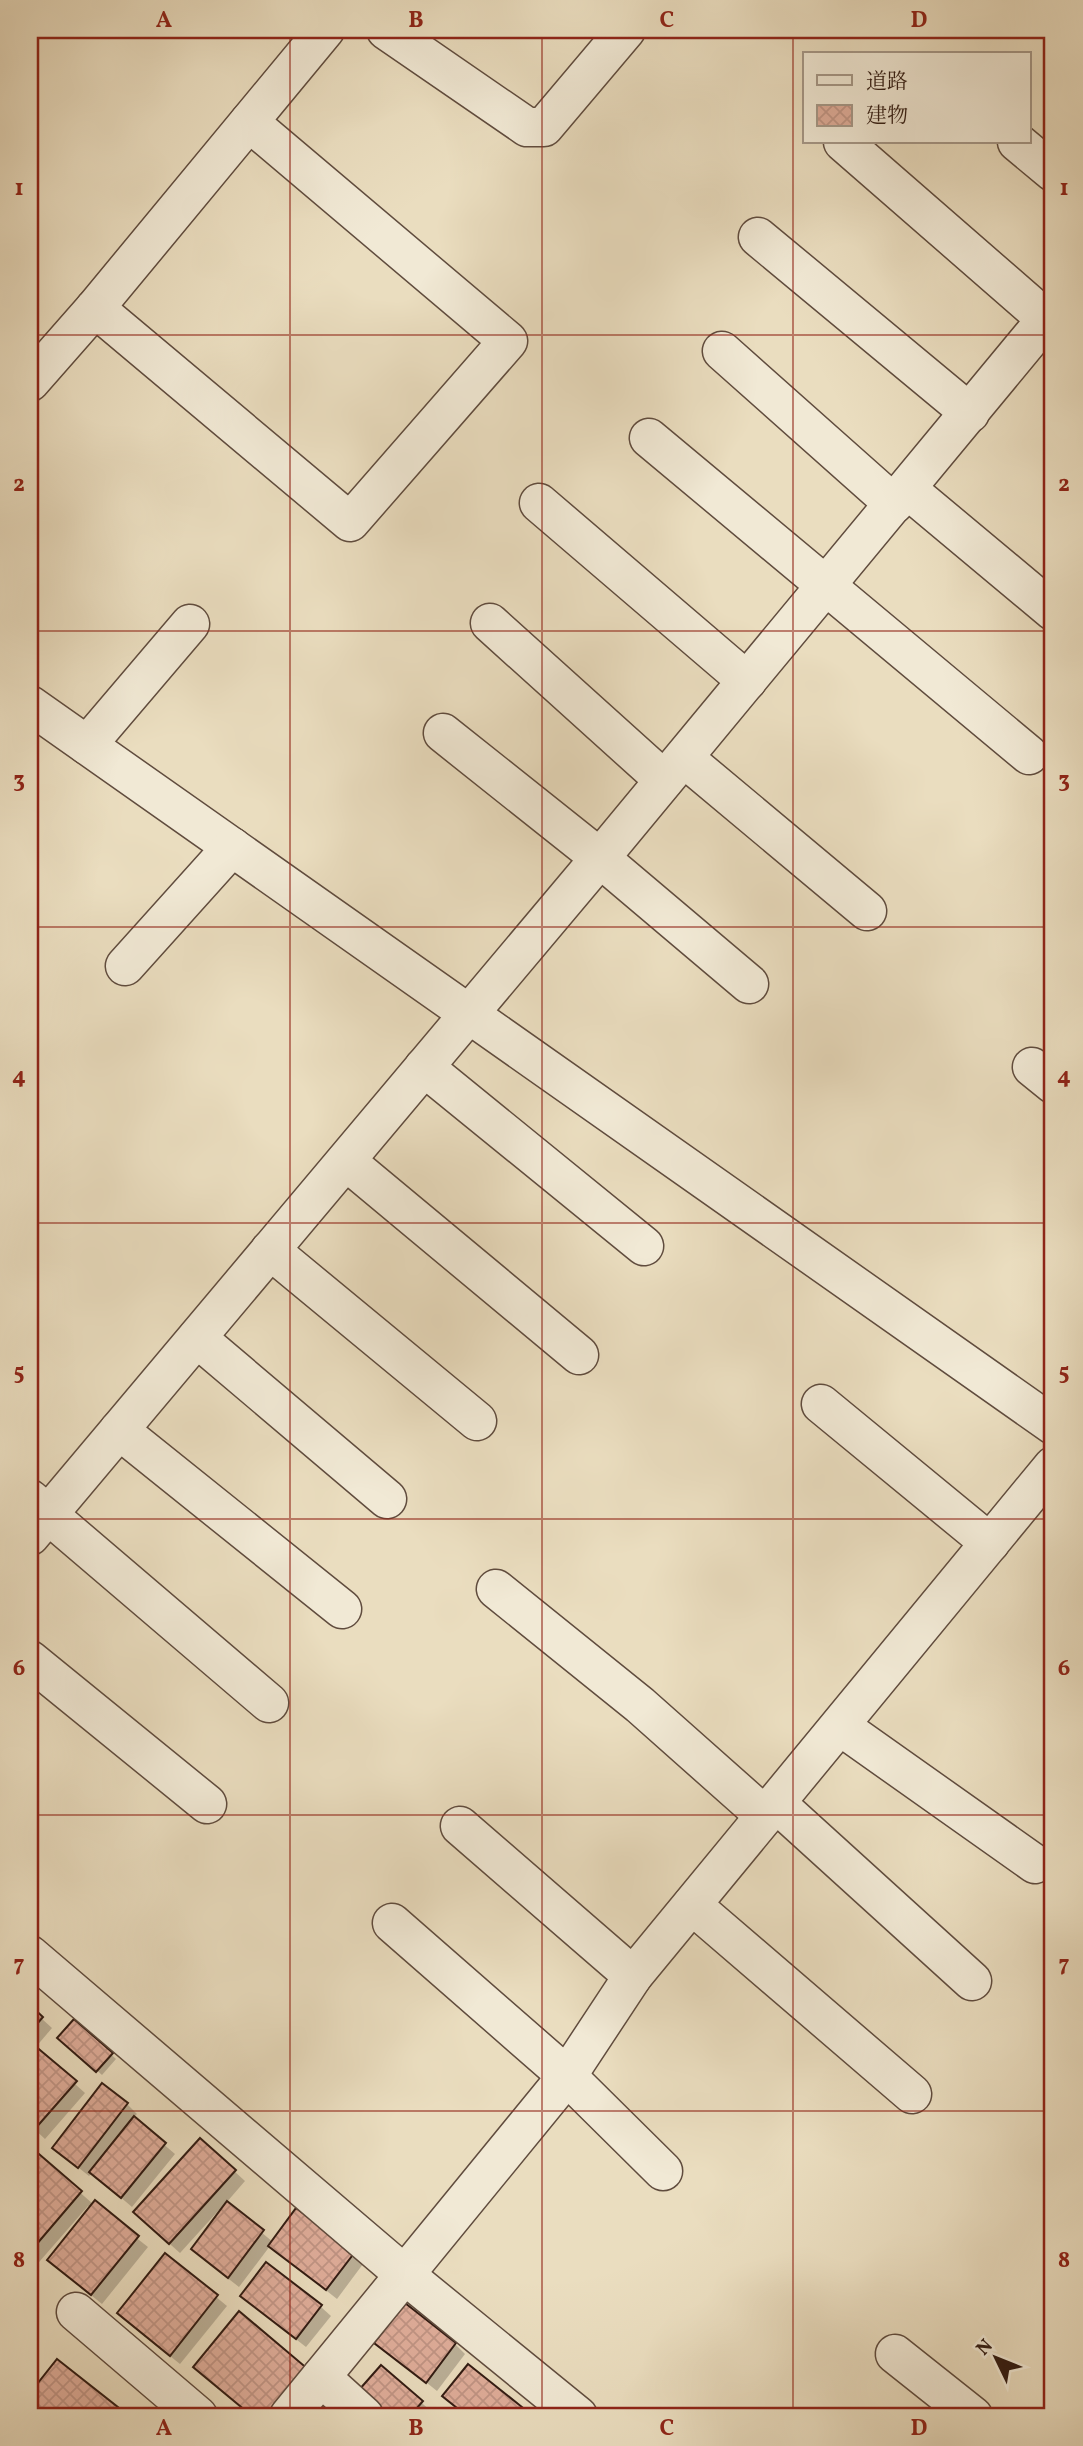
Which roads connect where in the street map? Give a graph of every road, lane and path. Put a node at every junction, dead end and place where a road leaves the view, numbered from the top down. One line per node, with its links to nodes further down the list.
1 (325, 30): 4 (street)
2 (386, 30): 3 (street)
3 (626, 30)
4 (249, 121): 9 (street); 9 (street)
5 (845, 144): 10 (street)
6 (1019, 144): 7 (street)
7 (1053, 172)
8 (758, 237): 13 (street)
9 (95, 308): 12 (street)
10 (1051, 318): 13 (street)
11 (722, 351): 15 (street)
12 (30, 382)
13 (970, 413): 15 (street)
14 (649, 438): 17 (street)
15 (901, 497): 17 (street); 18 (street)
16 (539, 503): 21 (street)
17 (826, 586): 21 (street); 25 (street)
18 (1053, 611)
19 (490, 623): 26 (street)
20 (190, 624): 24 (street)
21 (747, 681): 26 (street)
22 (30, 705): 24 (street)
23 (443, 733): 28 (street)
24 (87, 745): 27 (street)
25 (1029, 755)
26 (674, 769): 28 (street); 29 (street)
27 (232, 847): 30 (street); 32 (street)
28 (600, 858): 31 (street); 32 (street)
29 (867, 911)
30 (125, 965)
31 (749, 984)
32 (469, 1014): 33 (street); 41 (street)
33 (424, 1067): 34 (street); 35 (street)
34 (346, 1161): 36 (street); 38 (street)
35 (644, 1246)
36 (271, 1250): 37 (street); 40 (street)
37 (197, 1338): 42 (street); 44 (street)
38 (579, 1355)
39 (821, 1404): 46 (street)
40 (477, 1421)
41 (1053, 1424)
42 (119, 1430): 45 (street); 48 (street)
43 (1053, 1466): 46 (street)
44 (387, 1499)
45 (36, 1517): 50 (street)
46 (990, 1543): 51 (street)
47 (496, 1589): 53 (street)
48 (342, 1608)
49 (30, 1660): 52 (street)
50 (270, 1703)
51 (840, 1726): 53 (street); 55 (street)
52 (207, 1804)
53 (771, 1810): 56 (street); 60 (street)
54 (460, 1826): 59 (street)
55 (1035, 1864)
56 (692, 1905): 59 (street); 62 (street)
57 (392, 1923): 61 (street)
58 (30, 1955): 64 (street)
59 (633, 1976): 61 (street)
60 (972, 1980)
61 (567, 2076): 63 (street); 64 (street)
62 (912, 2094)
63 (663, 2171)
64 (405, 2275): 67 (street); 71 (street)
65 (76, 2312): 68 (street)
66 (895, 2354): 72 (street)
67 (321, 2377): 69 (street); 70 (street)
68 (198, 2416)
69 (289, 2416)
70 (364, 2416)
71 (578, 2416)
72 (973, 2416)

